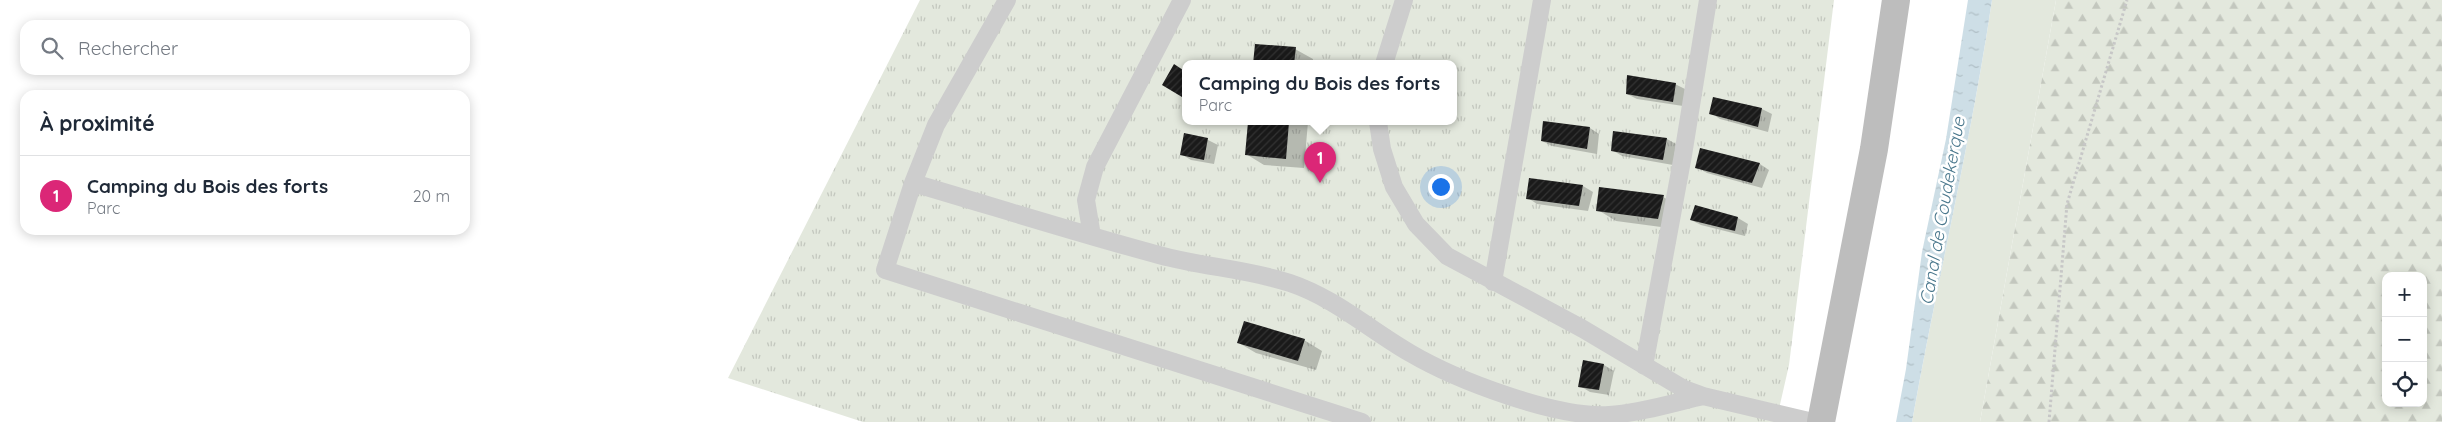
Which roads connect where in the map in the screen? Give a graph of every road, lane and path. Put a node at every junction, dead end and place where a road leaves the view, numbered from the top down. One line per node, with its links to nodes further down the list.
1 (1007, 0): 10 (lane)
2 (1182, 0): 11 (lane)
3 (1404, 0): 8 (lane)
4 (1542, 0): 12 (lane)
5 (1708, 0): 13 (lane)
6 (1896, 0): 17 (street)
7 (2127, 0): 18 (path)
8 (1385, 60)
9 (1379, 125): 12 (lane)
10 (913, 183): 11 (lane); 15 (lane)
11 (1092, 236): 14 (lane)
12 (1493, 282): 13 (lane)
13 (1644, 366): 14 (lane)
14 (1703, 396): 16 (lane)
15 (1362, 422)
16 (1813, 422)
17 (1821, 422)
18 (2049, 422)

